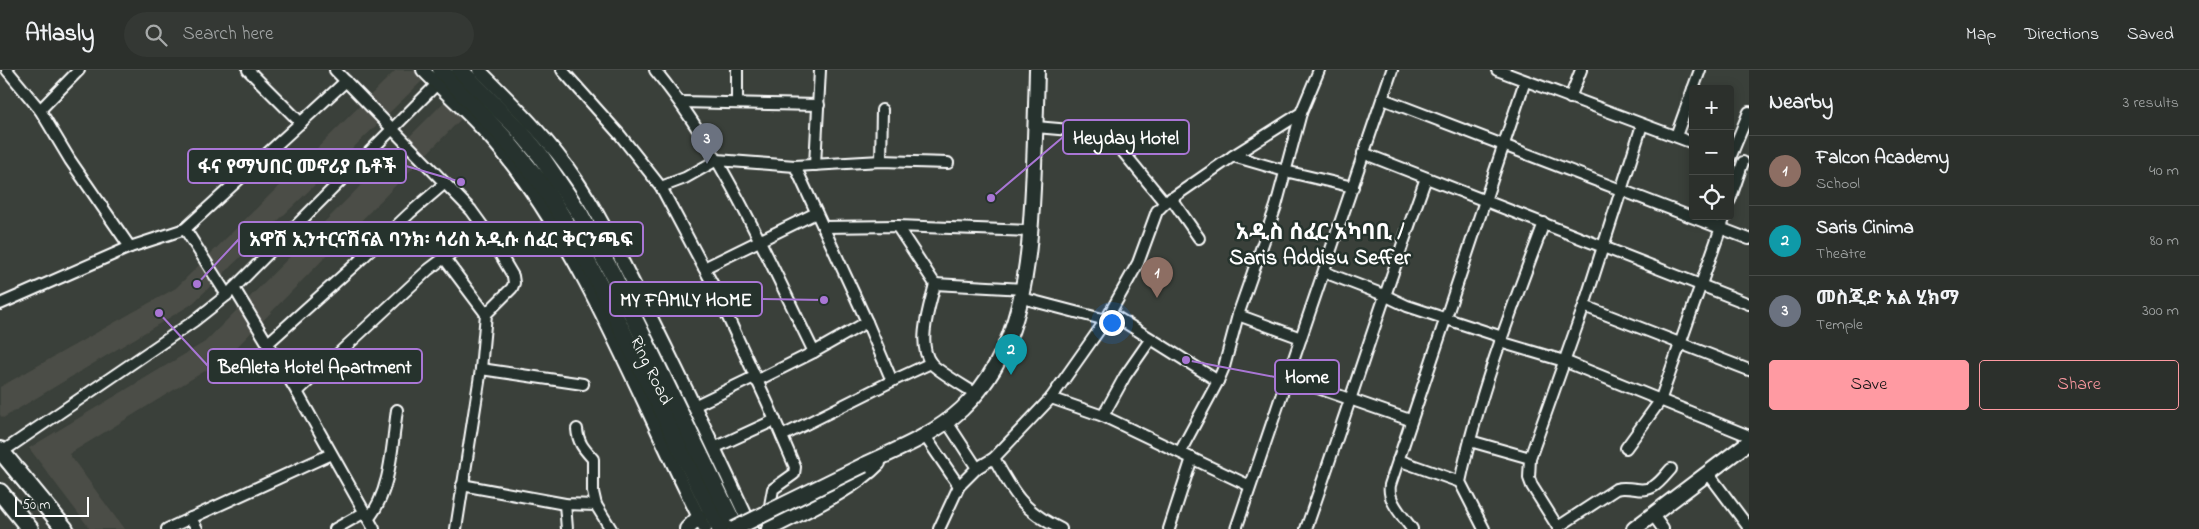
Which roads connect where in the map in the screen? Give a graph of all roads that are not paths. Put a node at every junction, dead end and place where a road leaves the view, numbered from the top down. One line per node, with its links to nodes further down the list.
1 (7, 70): 28 (street)
2 (79, 70): 28 (street)
3 (248, 70): 32 (street)
4 (336, 70): 20 (street)
5 (424, 70): 19 (street, Ring Road)
6 (460, 70): 160 (main road, Ring Road)
7 (479, 70): 84 (street)
8 (562, 70): 52 (street)
9 (655, 70): 25 (street)
10 (737, 70): 26 (street)
11 (820, 70): 27 (street)
12 (1036, 70): 34 (main road)
13 (1319, 70): 31 (street)
14 (1392, 70): 23 (street)
15 (1497, 70): 18 (street)
16 (1581, 70): 22 (street)
17 (1699, 70): 21 (street)
18 (1520, 76): 22 (street); 38 (street)
19 (439, 77): 35 (street); 146 (street, Ring Road); 159 (main road, Ring Road)
20 (346, 81): 32 (street); 35 (street)
21 (1694, 85)
22 (1570, 98): 33 (street)
23 (1383, 99): 38 (street); 40 (street)
24 (1689, 100): 36 (street)
25 (681, 102): 26 (street); 42 (street)
26 (737, 103): 27 (street)
27 (819, 104): 47 (street)
28 (40, 110): 70 (street)
29 (882, 110): 44 (street)
30 (1749, 112): 39 (street)
31 (1301, 113): 41 (street); 49 (street)
32 (300, 123): 63 (street)
33 (1642, 125): 36 (street); 54 (street)
34 (1036, 127): 57 (street); 65 (main road)
35 (394, 130): 51 (street); 78 (street)
36 (1676, 136): 37 (street)
37 (1689, 141)
38 (1503, 144): 54 (street); 56 (street)
39 (1734, 148)
40 (1363, 153): 50 (street); 53 (street)
41 (1233, 156): 49 (street); 57 (street)
42 (717, 160): 48 (street); 52 (street); 69 (street)
43 (1734, 160): 46 (street)
44 (881, 161): 45 (street); 47 (street)
45 (948, 163)
46 (1746, 164): 55 (street)
47 (815, 165): 48 (street)
48 (795, 166): 58 (street)
49 (1285, 171): 53 (street); 86 (street)
50 (1426, 178): 56 (street); 80 (street)
51 (446, 183): 66 (street); 93 (street)
52 (661, 187): 73 (street)
53 (1353, 188): 74 (street)
54 (1622, 190): 64 (street); 71 (street)
55 (1734, 191)
56 (1486, 200): 60 (street); 88 (street)
57 (1168, 201): 67 (street); 87 (street)
58 (816, 213): 62 (street); 69 (street)
59 (1724, 220): 64 (street)
60 (1544, 223): 71 (street); 91 (street)
61 (897, 226): 62 (street); 65 (street); 75 (street)
62 (823, 228): 89 (street)
63 (185, 229): 70 (street); 78 (street)
64 (1721, 229): 68 (street); 77 (street)
65 (1031, 231): 79 (main road)
66 (487, 232): 72 (street); 85 (street)
67 (1200, 238)
68 (1749, 239)
69 (760, 242): 73 (street); 95 (street)
70 (130, 246): 81 (street)
71 (1603, 247): 77 (street); 83 (street)
72 (444, 258): 85 (street); 105 (street)
73 (704, 268): 76 (street)
74 (1324, 272): 80 (street); 90 (street)
75 (935, 284): 79 (street); 97 (street)
76 (712, 285): 84 (street); 101 (street)
77 (1700, 286): 82 (street); 94 (street)
78 (230, 292): 93 (street); 124 (street)
79 (1023, 294): 87 (street); 106 (main road)
80 (1384, 295): 88 (street); 108 (street)
81 (0, 304)
82 (1749, 304)
83 (1584, 306): 94 (street); 96 (street)
84 (648, 313): 110 (street)
85 (486, 314): 98 (street)
86 (1238, 315): 90 (street); 103 (street)
87 (1108, 317): 92 (street); 107 (street)
88 (1445, 319): 91 (street); 114 (street)
89 (867, 322): 95 (street); 102 (street)
90 (1301, 338): 100 (street)
91 (1501, 339): 96 (street); 120 (street)
92 (1150, 340): 103 (street); 112 (street)
93 (267, 344): 105 (street)
94 (1681, 345): 99 (street); 109 (street)
95 (814, 352): 101 (street)
96 (1564, 361): 109 (street); 130 (street)
97 (931, 363): 102 (street); 106 (street)
98 (481, 369): 104 (street); 136 (street)
99 (1749, 370)
100 (1289, 378): 108 (street); 138 (street)
101 (755, 379): 110 (street); 113 (street)
102 (892, 380): 117 (street)
103 (1218, 381): 125 (street)
104 (583, 384)
105 (298, 392): 126 (street)
106 (976, 394): 115 (main road)
107 (1051, 398): 112 (street); 128 (street)
108 (1351, 401): 114 (street); 167 (street)
109 (1660, 401): 119 (street); 123 (street)
110 (694, 406): 122 (street)
111 (397, 410): 144 (street)
112 (1103, 416): 125 (street)
113 (775, 420): 117 (street); 122 (street)
114 (1410, 420): 131 (street)
115 (947, 422): 118 (main road); 132 (street)
116 (577, 429): 141 (street)
117 (782, 436): 142 (street)
118 (925, 436): 127 (main road); 137 (street)
119 (1749, 436)
120 (1470, 442): 130 (street); 135 (street)
121 (1749, 442): 134 (main road)
122 (714, 448): 161 (street)
123 (1626, 448)
124 (1, 451): 150 (main road)
125 (1180, 452): 129 (street)
126 (332, 454): 144 (street); 145 (street)
127 (885, 455): 142 (main road, bridge); 162 (main road)
128 (994, 458): 132 (street); 164 (street)
129 (1192, 458): 138 (street); 165 (street)
130 (1530, 458): 147 (street)
131 (1398, 460): 135 (street); 168 (street)
132 (978, 468): 137 (street)
133 (1671, 469): 147 (street)
134 (1708, 473): 143 (main road); 148 (street)
135 (1460, 482): 169 (street)
136 (462, 485): 140 (street); 155 (street)
137 (959, 486): 163 (street)
138 (1250, 486): 166 (street)
139 (0, 492): 149 (main road)
140 (565, 504): 141 (street); 156 (street)
141 (596, 505): 157 (street)
142 (769, 511): 160 (main road, bridge)
143 (1653, 514): 170 (main road); 171 (street)
144 (366, 516): 153 (street); 154 (street)
145 (191, 518): 151 (street); 152 (street)
146 (702, 523): 158 (main road)
147 (1559, 528)
148 (1749, 528)
149 (30, 529)
150 (65, 529)
151 (167, 529)
152 (197, 529)
153 (335, 529)
154 (374, 529)
155 (456, 529)
156 (567, 529)
157 (611, 529)
158 (687, 529)
159 (720, 529)
160 (735, 529)
161 (752, 529)
162 (769, 529)
163 (939, 529)
164 (1061, 529)
165 (1169, 529)
166 (1236, 529)
167 (1306, 529)
168 (1412, 529)
169 (1484, 529)
170 (1634, 529)
171 (1663, 529)

